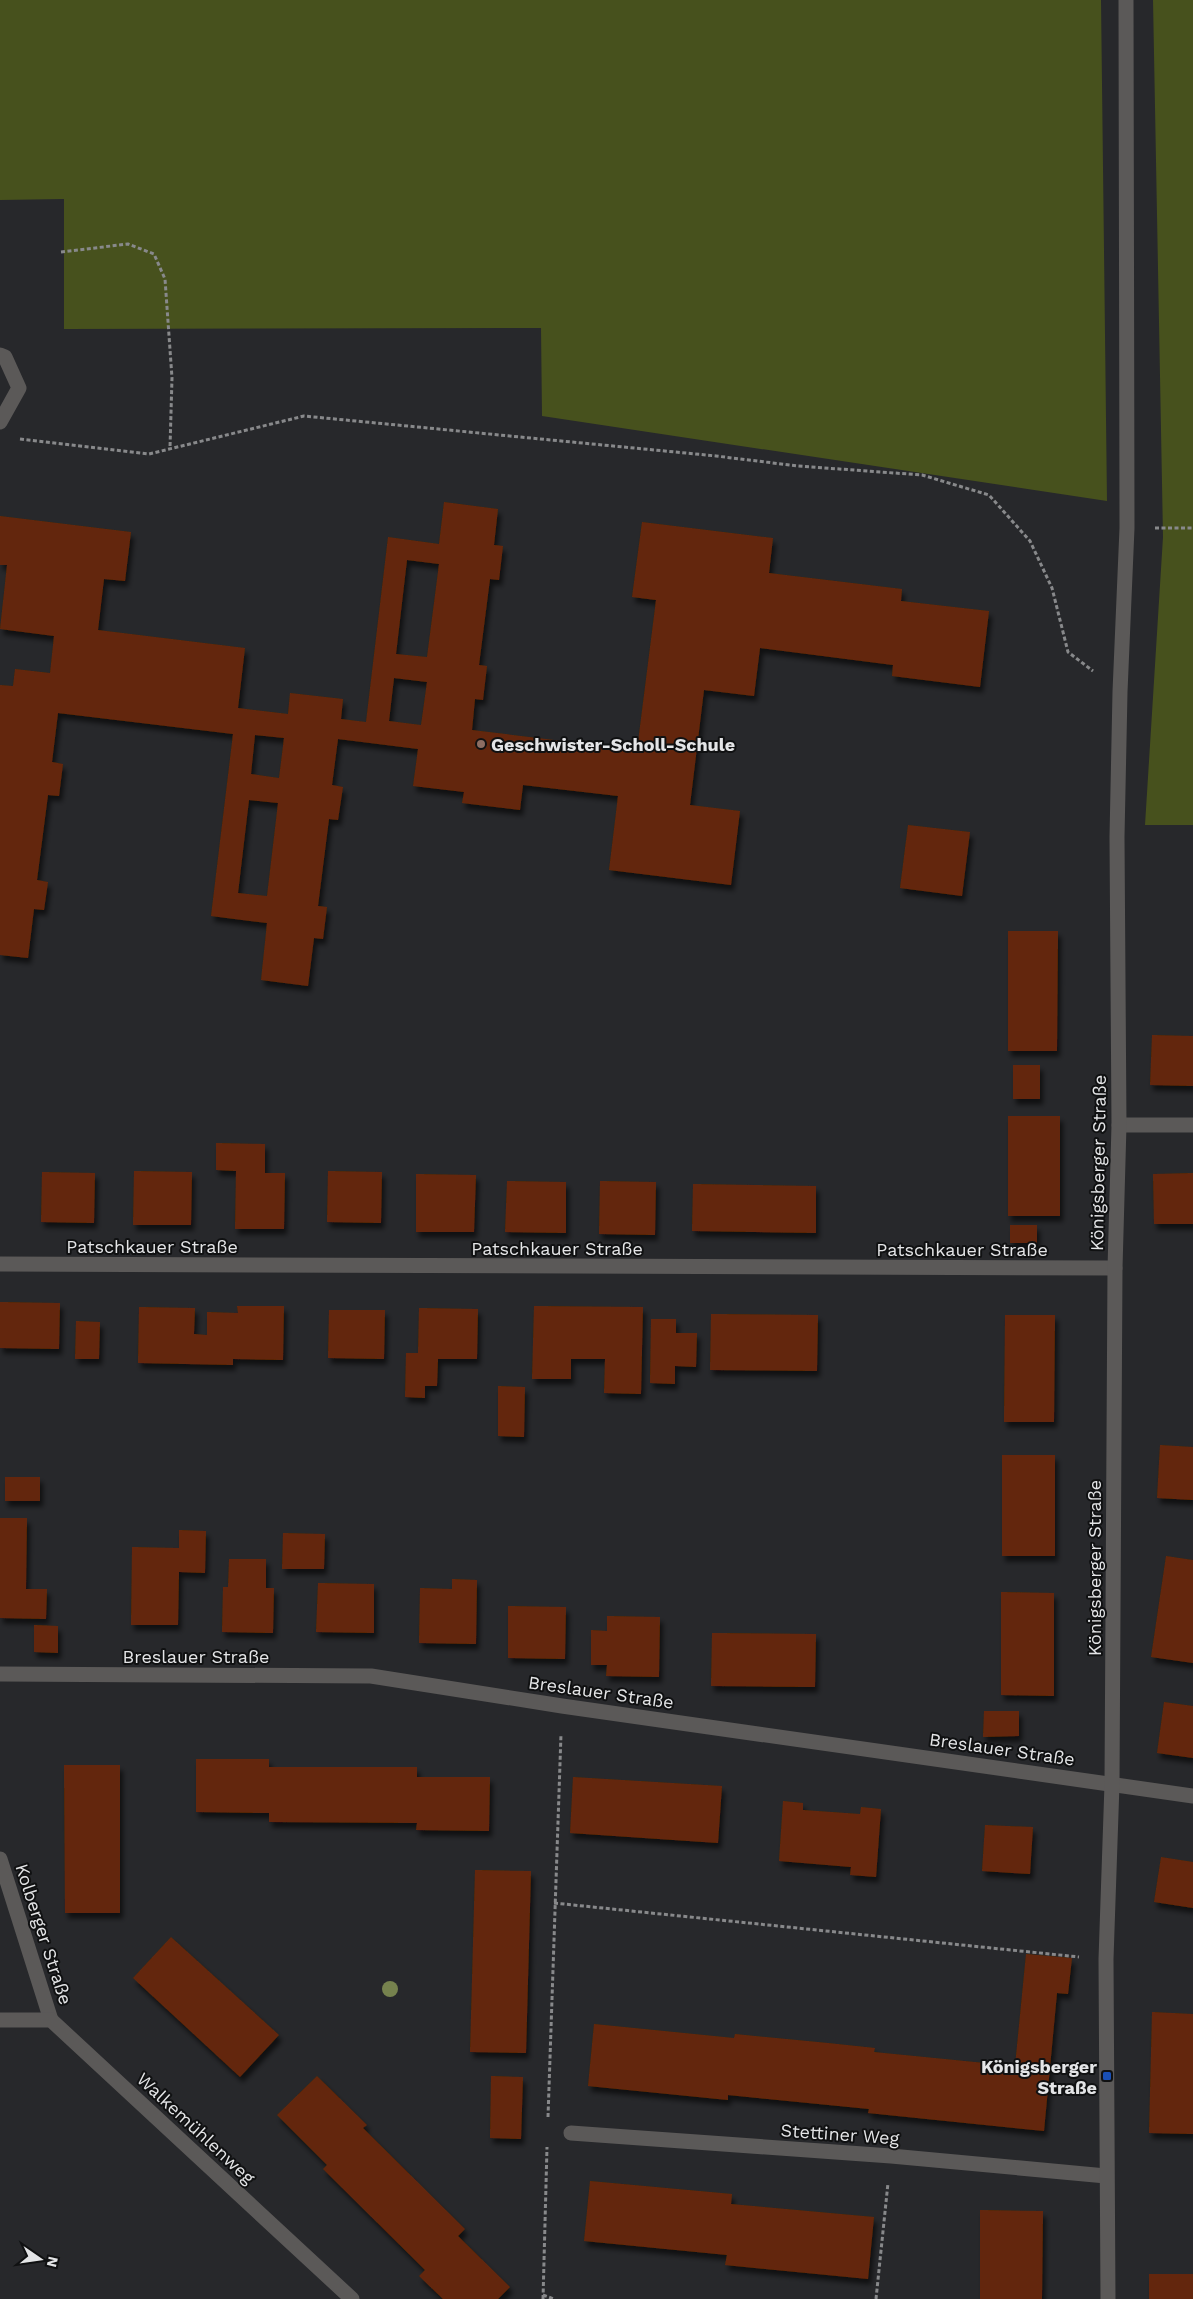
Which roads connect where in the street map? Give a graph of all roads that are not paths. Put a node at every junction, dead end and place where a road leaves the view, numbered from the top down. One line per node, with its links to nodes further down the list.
1 (1126, 0): 4 (street, Königsberger Straße)
2 (0, 355): 3 (street)
3 (0, 422)
4 (1120, 1125): 5 (street); 7 (street, Königsberger Straße)
5 (1193, 1125)
6 (0, 1264): 7 (street, Patschkauer Straße)
7 (1114, 1268): 9 (street, Königsberger Straße)
8 (0, 1674): 9 (street, Breslauer Straße)
9 (1112, 1784): 10 (street, Breslauer Straße); 15 (street, Königsberger Straße)
10 (1193, 1796)
11 (0, 1859): 13 (street, Kolberger Straße)
12 (0, 2020): 13 (street)
13 (51, 2020): 16 (street, Walkemühlenweg)
14 (571, 2133): 15 (street, Stettiner Weg)
15 (1106, 2176): 17 (street, Königsberger Straße)
16 (352, 2299)
17 (1108, 2299)

